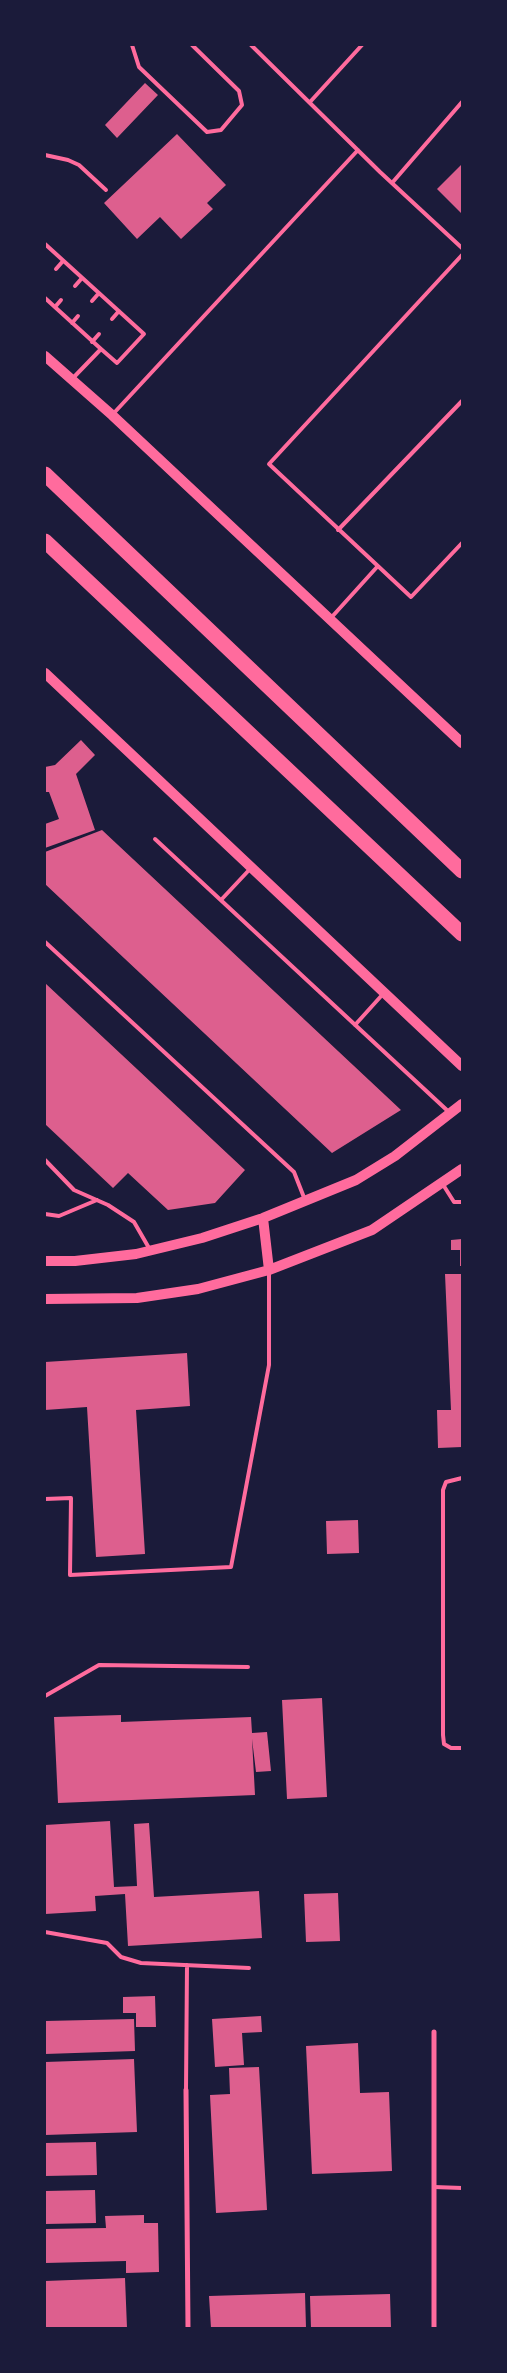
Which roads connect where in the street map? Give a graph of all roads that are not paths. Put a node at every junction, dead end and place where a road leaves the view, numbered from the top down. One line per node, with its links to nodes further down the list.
1 (132, 45): 2 (lane)
2 (192, 45)
3 (251, 45): 5 (lane)
4 (362, 45): 5 (lane)
5 (310, 102): 7 (lane)
6 (462, 102): 9 (lane)
7 (358, 150): 9 (lane); 33 (lane)
8 (45, 155): 10 (lane)
9 (392, 183): 12 (lane)
10 (106, 190)
11 (45, 244): 14 (lane)
12 (462, 248)
13 (462, 255): 35 (lane)
14 (63, 261): 15 (lane); 16 (lane)
15 (56, 269)
16 (82, 278): 17 (lane); 18 (lane)
17 (74, 286)
18 (99, 293): 21 (lane); 23 (lane)
19 (45, 298): 22 (lane)
20 (61, 300): 22 (lane)
21 (92, 301)
22 (55, 307): 26 (lane)
23 (119, 311): 25 (lane); 29 (lane)
24 (78, 316): 26 (lane)
25 (112, 319)
26 (72, 323): 28 (lane)
27 (99, 334): 28 (lane)
28 (92, 342): 29 (lane)
29 (101, 349): 31 (lane)
30 (45, 356): 31 (main road)
31 (71, 379): 33 (main road)
32 (462, 400): 35 (lane)
33 (112, 415): 39 (main road)
34 (47, 476): 44 (highway)
35 (338, 530): 38 (lane)
36 (45, 541): 46 (highway)
37 (462, 543): 38 (lane)
38 (377, 567): 39 (lane)
39 (329, 620): 41 (main road)
40 (47, 678): 43 (main road)
41 (462, 743)
42 (155, 839): 45 (lane)
43 (251, 867): 45 (lane); 48 (main road)
44 (462, 870)
45 (221, 900): 49 (lane)
46 (462, 934)
47 (45, 942): 57 (lane)
48 (384, 993): 49 (lane); 50 (main road)
49 (355, 1025): 52 (lane)
50 (462, 1066)
51 (462, 1104): 52 (main road)
52 (450, 1113): 57 (main road)
53 (45, 1160): 56 (lane)
54 (462, 1169): 55 (main road)
55 (442, 1183): 58 (lane); 63 (main road)
56 (97, 1200): 59 (lane); 61 (lane)
57 (305, 1202): 60 (main road)
58 (462, 1202)
59 (45, 1214)
60 (263, 1218): 61 (main road); 63 (main road)
61 (150, 1250): 62 (main road)
62 (45, 1261)
63 (269, 1270): 64 (main road); 66 (lane)
64 (45, 1299)
65 (462, 1478): 69 (lane)
66 (45, 1499)
67 (248, 1667): 68 (lane)
68 (45, 1696)
69 (462, 1748)
70 (45, 1932): 71 (lane)
71 (187, 1965): 72 (lane); 74 (lane)
72 (249, 1968)
73 (434, 2032): 75 (street)
74 (186, 2090): 77 (street)
75 (434, 2187): 76 (lane); 78 (street)
76 (462, 2188)
77 (188, 2328)
78 (434, 2328)

